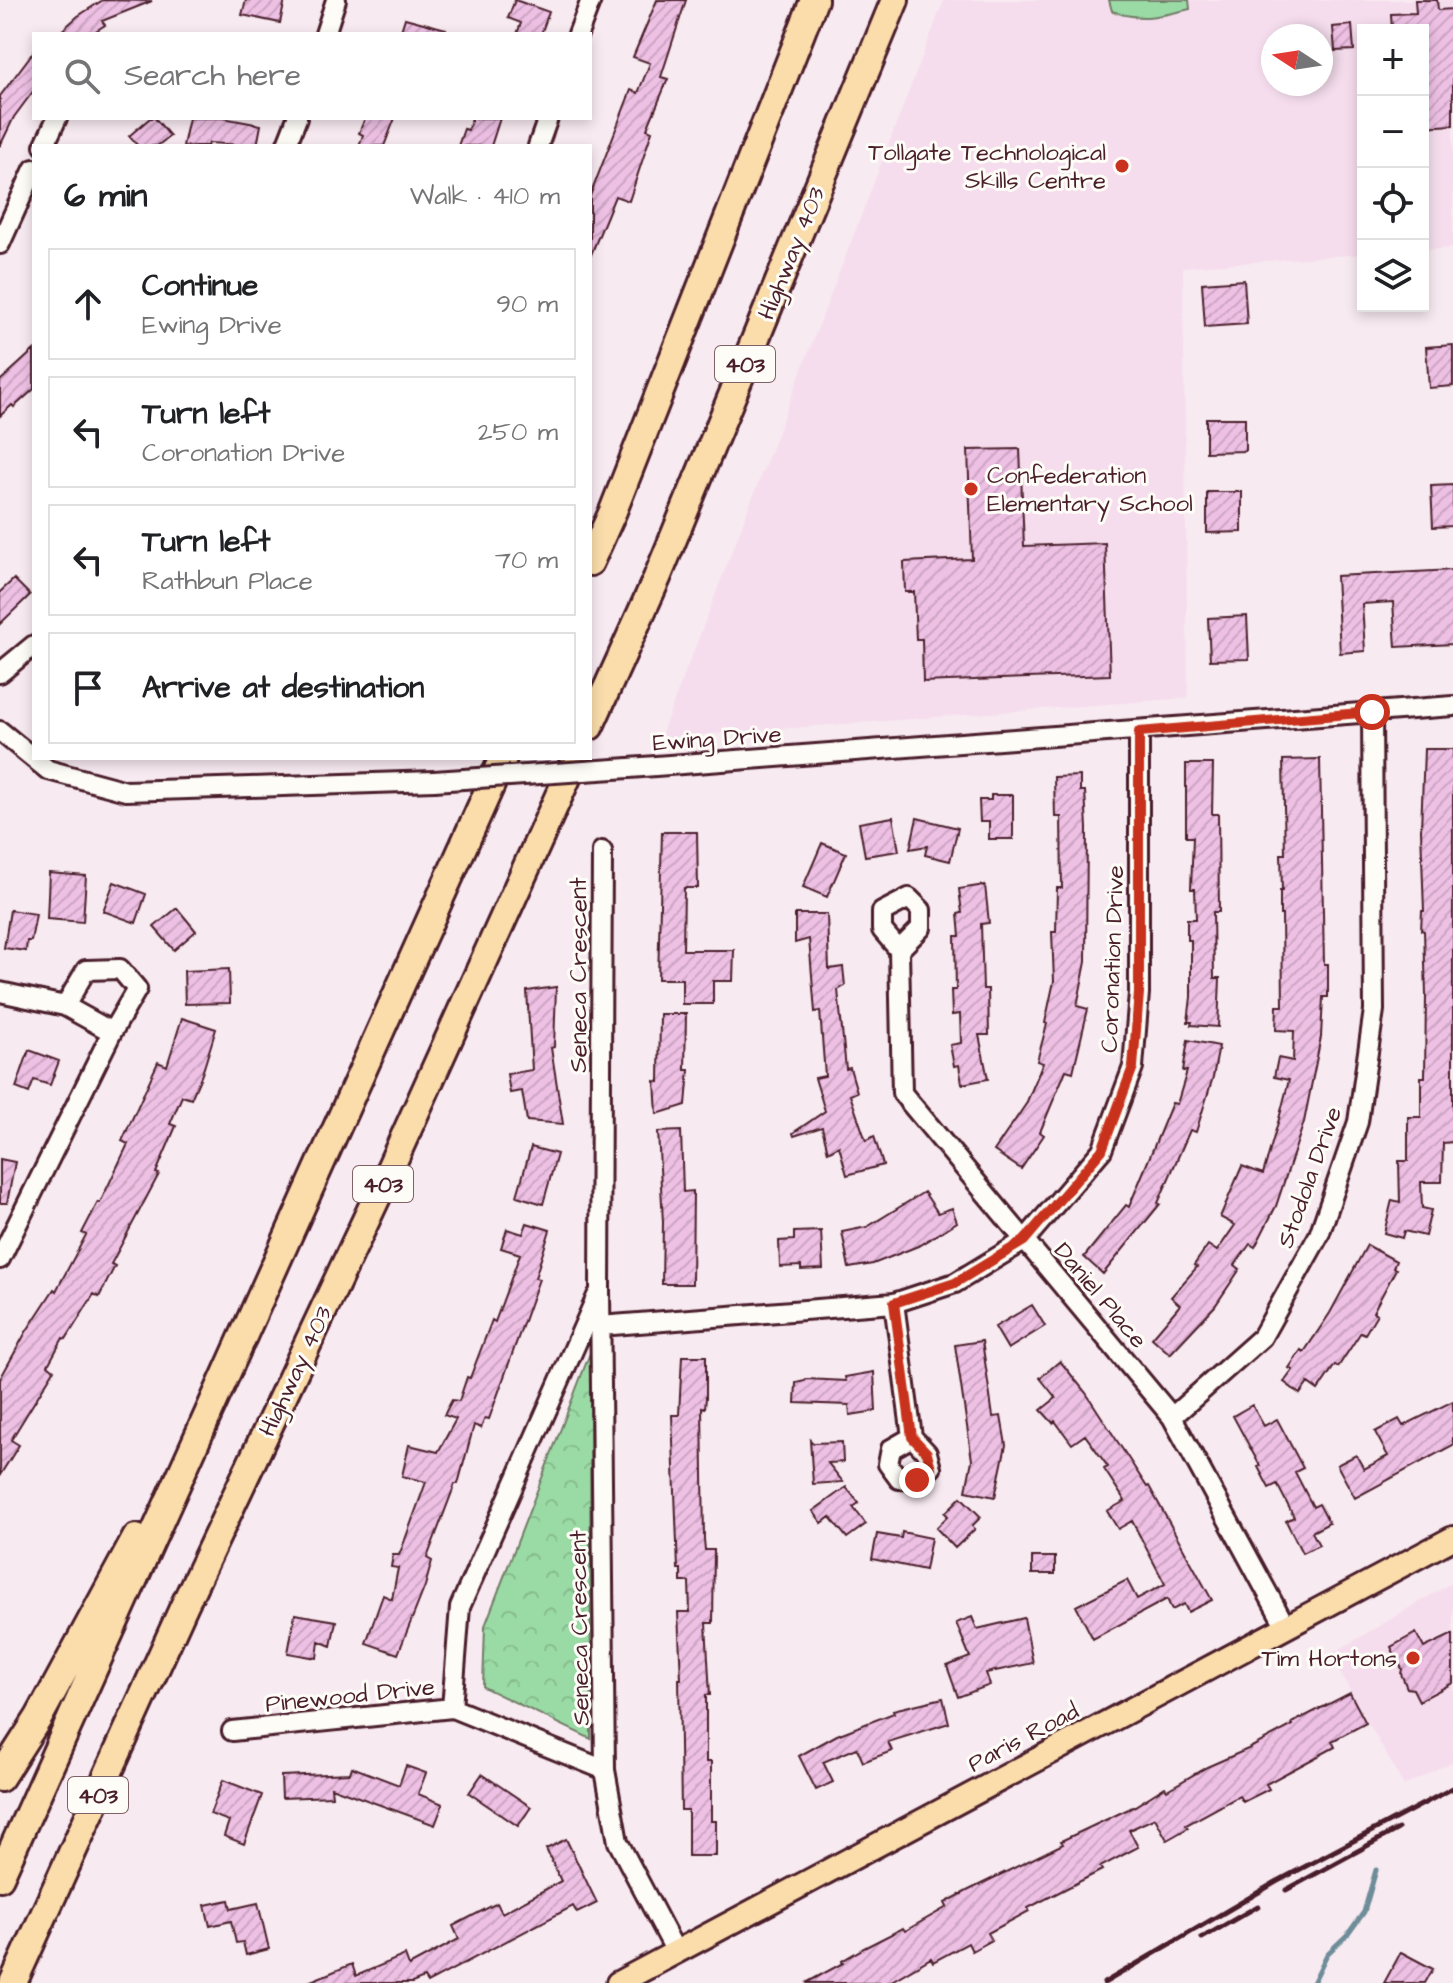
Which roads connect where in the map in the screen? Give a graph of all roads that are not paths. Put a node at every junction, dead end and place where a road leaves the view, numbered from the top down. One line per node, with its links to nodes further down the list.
1 (336, 0): 5 (street)
2 (591, 0): 6 (street)
3 (814, 0): 15 (highway, 403)
4 (895, 0): 20 (highway, Highway 403 / 403)
5 (326, 32)
6 (579, 32)
7 (56, 120): 10 (street)
8 (296, 120): 11 (street)
9 (547, 120): 12 (street)
10 (45, 144)
11 (287, 144)
12 (539, 144)
13 (32, 173): 14 (street)
14 (0, 244)
15 (592, 558)
16 (32, 647): 17 (street)
17 (0, 673)
18 (1453, 706): 19 (street, Ewing Drive)
19 (1372, 712): 22 (street, Ewing Drive); 37 (street, Stodola Drive)
20 (592, 722)
21 (0, 731): 23 (street, Ewing Drive, bridge)
22 (1139, 732): 24 (street, Ewing Drive, bridge); 32 (street, Coronation Drive)
23 (32, 757)
24 (36, 760)
25 (502, 760): 39 (highway, 403)
26 (575, 760): 48 (highway, Highway 403 / 403)
27 (602, 851): 34 (street, Seneca Crescent)
28 (899, 950): 32 (street, Daniel Place)
29 (0, 992): 30 (street)
30 (65, 1006): 31 (street); 31 (street)
31 (112, 1032): 33 (street)
32 (1024, 1241): 35 (street, Coronation Drive); 37 (street, Daniel Place)
33 (0, 1258)
34 (600, 1290): 36 (street, Seneca Crescent); 42 (street, Seneca Crescent)
35 (894, 1303): 36 (street, Coronation Drive); 38 (street)
36 (600, 1326): 44 (street, Seneca Crescent)
37 (1172, 1417): 41 (street, Daniel Place)
38 (912, 1437)
39 (188, 1462): 45 (highway); 46 (highway, 403)
40 (1453, 1538): 41 (main road, Paris Road)
41 (1286, 1627): 47 (main road, Paris Road)
42 (452, 1708): 43 (street, Pinewood Drive); 44 (street, Pinewood Drive)
43 (232, 1731)
44 (605, 1770): 47 (street, Seneca Crescent)
45 (0, 1778)
46 (0, 1877)
47 (675, 1950): 49 (main road, Paris Road)
48 (13, 1983)
49 (618, 1983)

